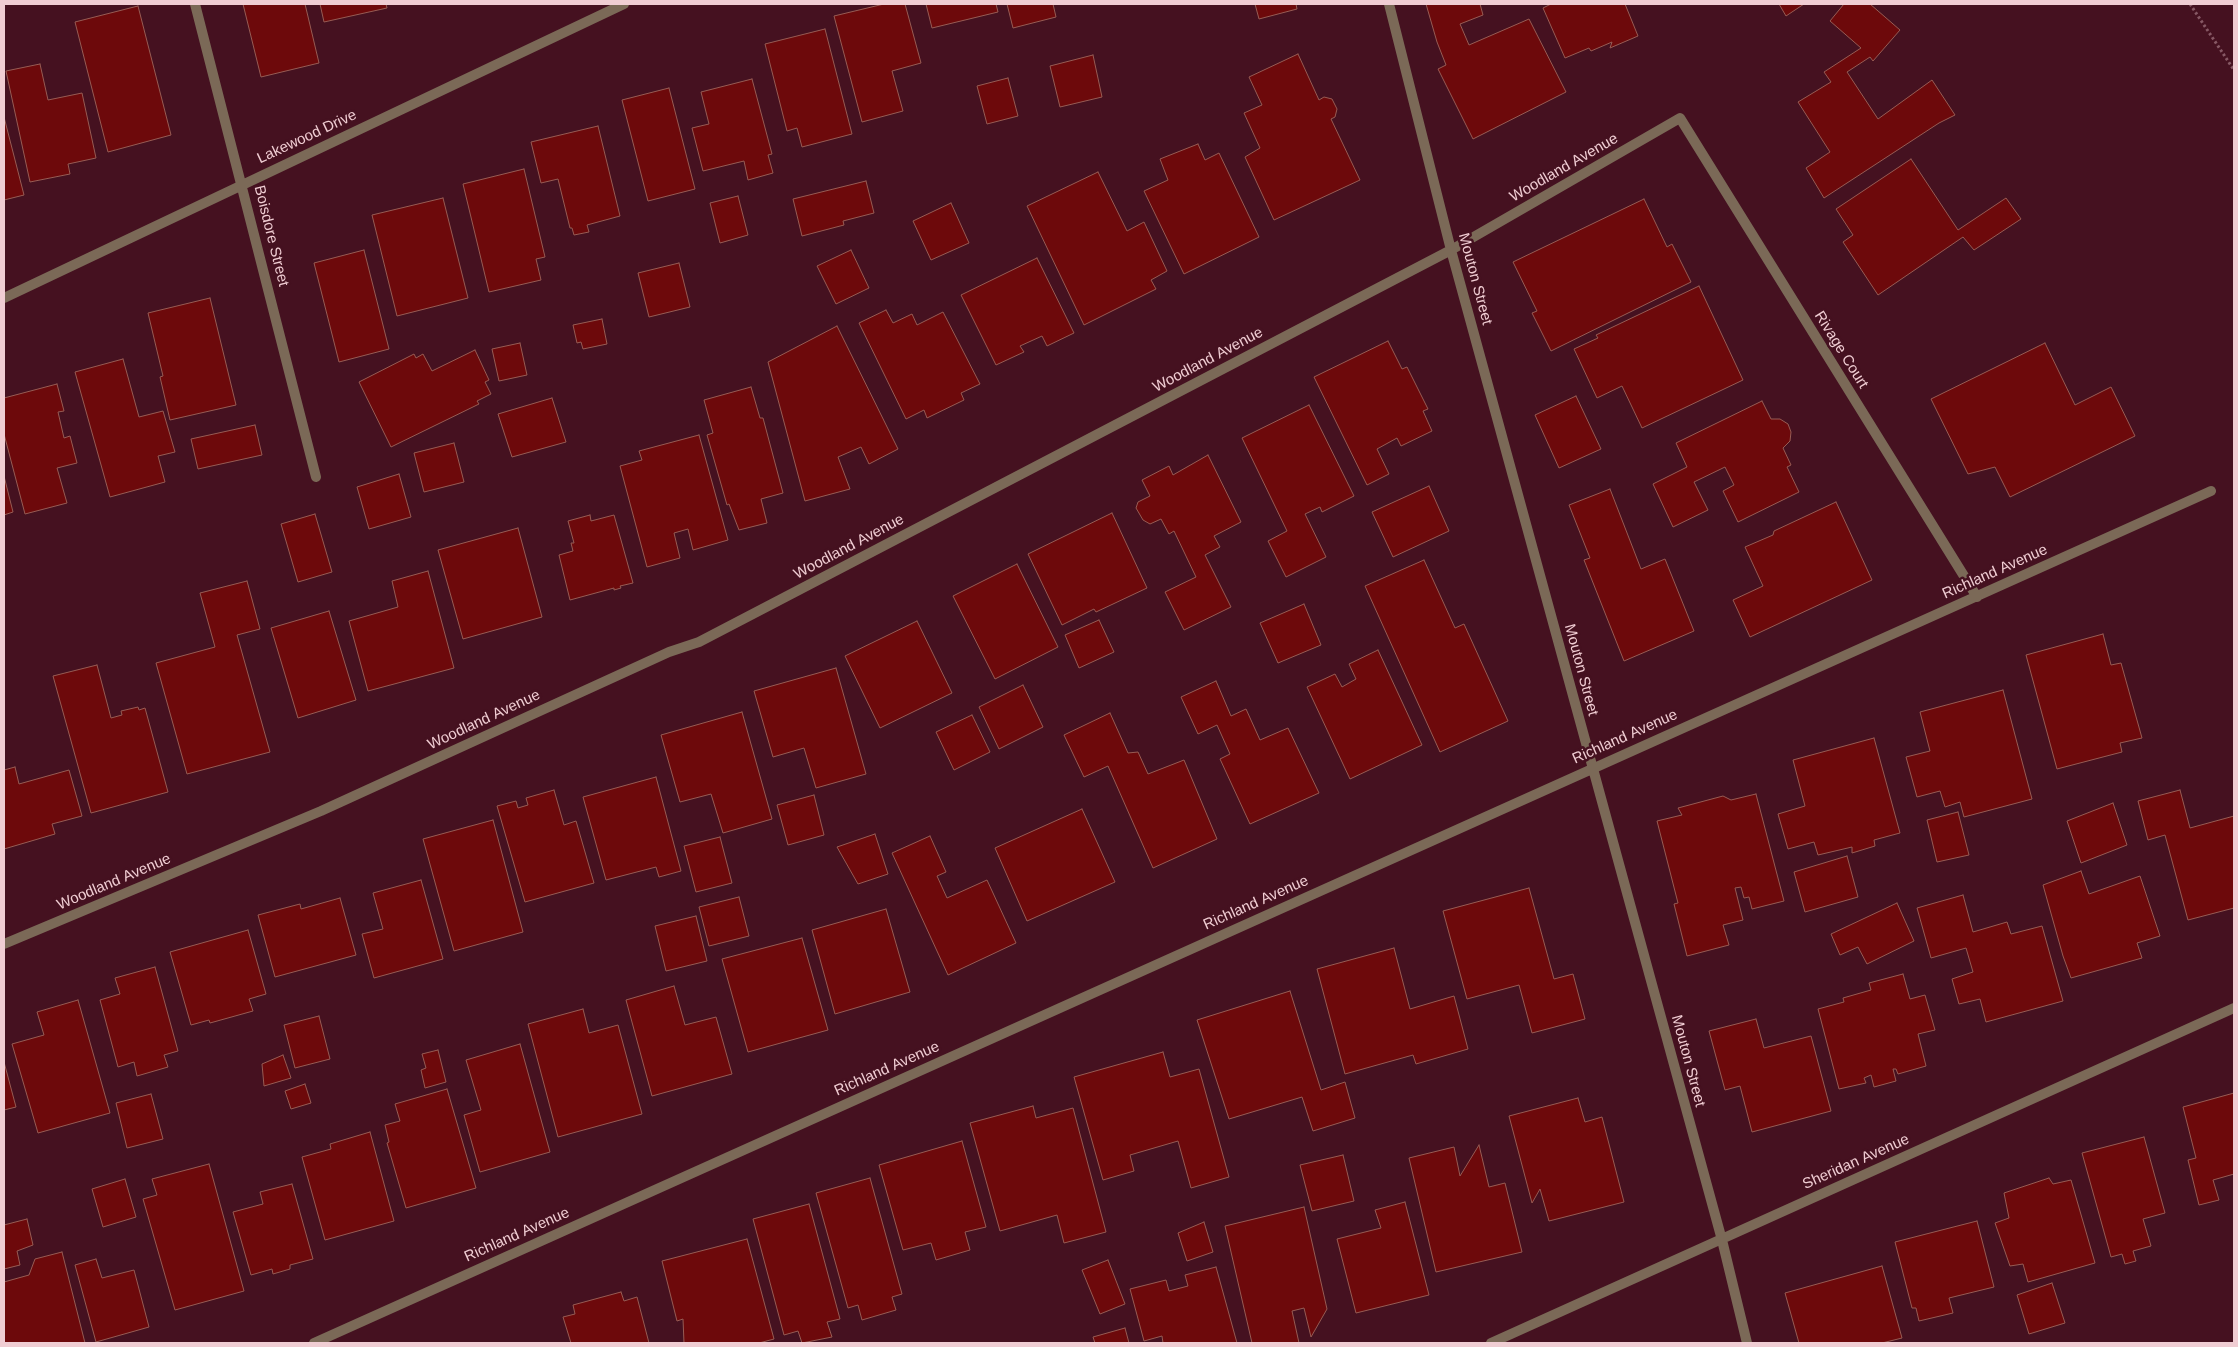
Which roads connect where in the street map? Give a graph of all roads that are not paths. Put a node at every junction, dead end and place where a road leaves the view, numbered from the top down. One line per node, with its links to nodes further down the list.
1 (195, 4): 5 (street, Boisdore Street)
2 (624, 4): 5 (street, Lakewood Drive)
3 (1389, 4): 6 (street, Mouton Street)
4 (1680, 118): 6 (street, Woodland Avenue); 10 (street, Rivage Court)
5 (242, 185): 7 (street, Lakewood Drive); 8 (street, Boisdore Street)
6 (1451, 250): 11 (street, Mouton Street); 12 (street, Woodland Avenue)
7 (4, 298)
8 (316, 476)
9 (2211, 491): 10 (street, Richland Avenue)
10 (1977, 597): 11 (street, Richland Avenue)
11 (1592, 768): 14 (street, Mouton Street); 15 (street, Richland Avenue)
12 (4, 944)
13 (2234, 1008): 14 (street, Sheridan Avenue)
14 (1722, 1240): 16 (street, Sheridan Avenue); 17 (street, Mouton Street)
15 (314, 1343)
16 (1491, 1343)
17 (1747, 1343)

